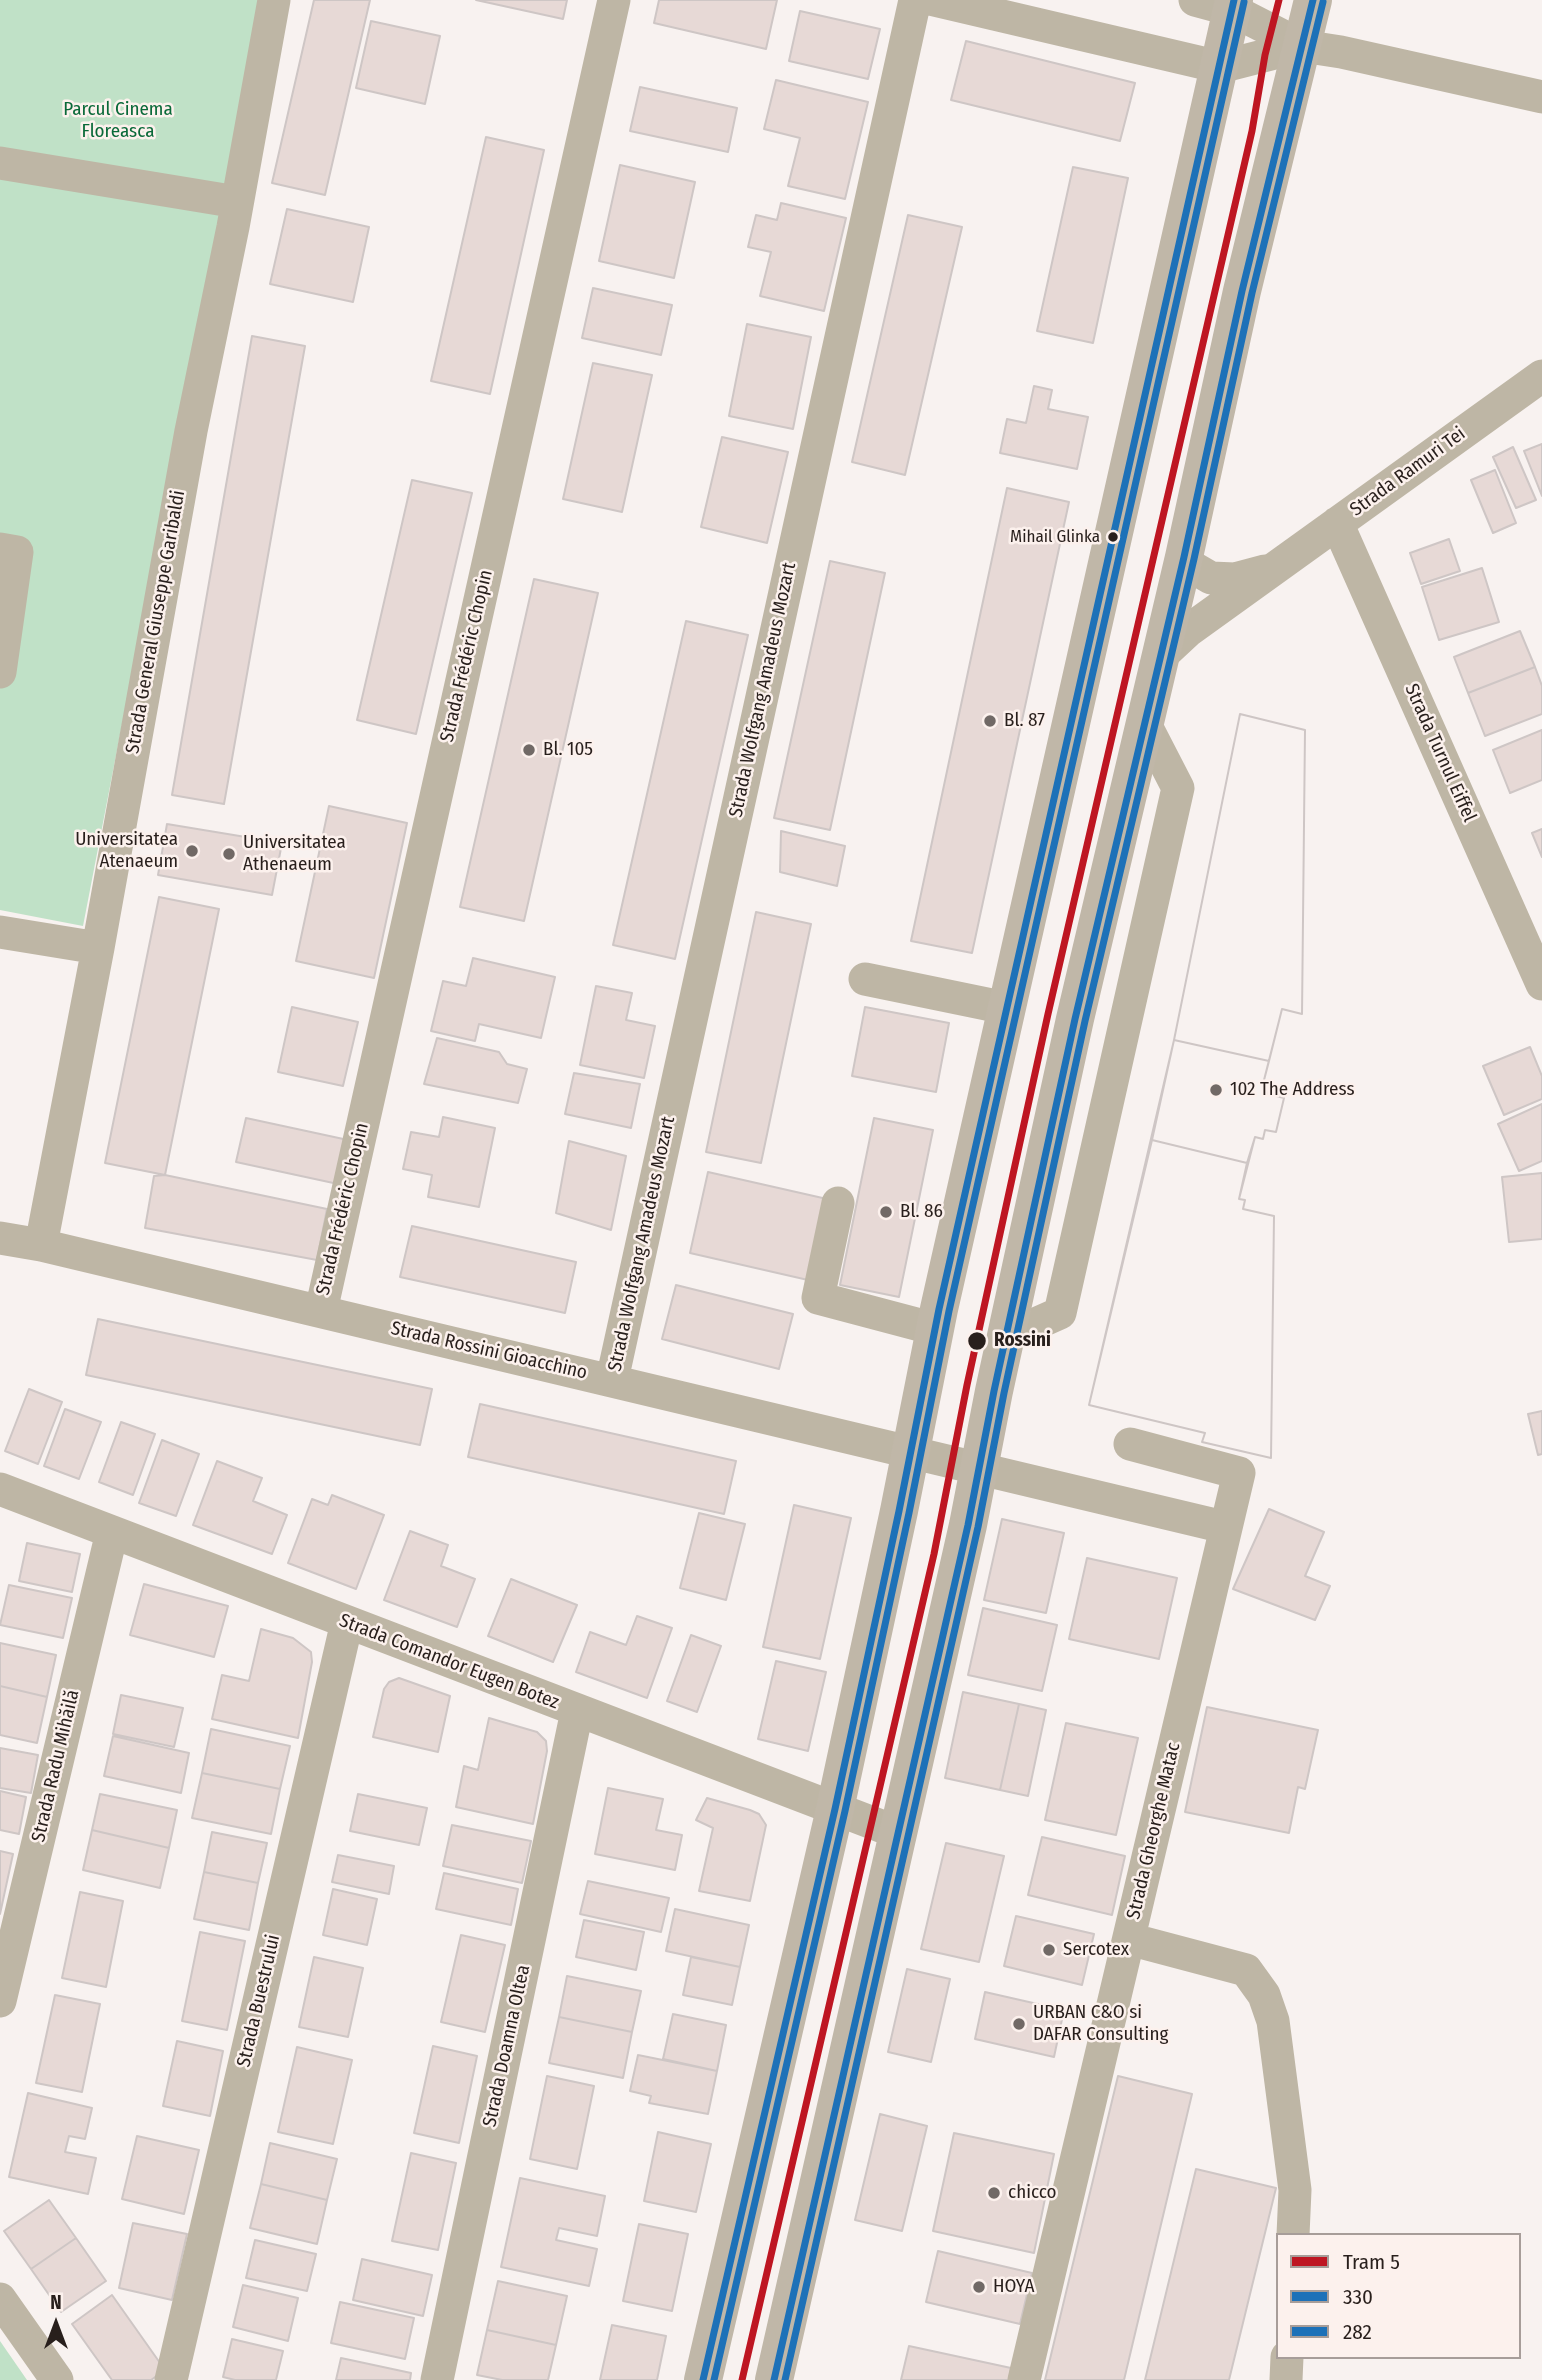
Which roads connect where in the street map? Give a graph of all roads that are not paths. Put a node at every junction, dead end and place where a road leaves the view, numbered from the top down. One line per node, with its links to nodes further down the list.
1 (274, 0): 12 (street, Strada General Giuseppe Garibaldi)
2 (614, 0): 28 (street, Strada Frédéric Chopin)
3 (915, 0): 30 (street, Strada Wolfgang Amadeus Mozart)
4 (934, 0): 9 (street)
5 (1195, 0): 7 (street)
6 (1313, 0): 8 (main road)
7 (1233, 5): 8 (street); 9 (main road)
8 (1302, 46): 9 (street); 10 (street); 16 (main road)
9 (1220, 67): 24 (main road)
10 (1542, 97)
11 (0, 163): 12 (street)
12 (237, 202): 21 (street, Strada General Giuseppe Garibaldi)
13 (1542, 376): 14 (street, Strada Ramuri Tei)
14 (1337, 523): 17 (street, Strada Ramuri Tei); 23 (street, Strada Turnul Eiffel)
15 (0, 549): 19 (street)
16 (1184, 557): 17 (street, Strada Ramuri Tei); 18 (main road)
17 (1275, 568): 18 (street, Strada Ramuri Tei)
18 (1160, 657): 33 (main road)
19 (0, 672)
20 (0, 932): 21 (street)
21 (98, 948): 27 (street, Strada General Giuseppe Garibaldi)
22 (865, 979): 24 (street)
23 (1542, 984)
24 (1006, 1008): 29 (main road)
25 (838, 1203): 29 (street)
26 (0, 1238): 27 (street, Strada Rossini Gioacchino)
27 (41, 1245): 28 (street, Strada Rossini Gioacchino)
28 (321, 1311): 30 (street, Strada Rossini Gioacchino)
29 (935, 1329): 32 (main road)
30 (612, 1380): 32 (street, Strada Rossini Gioacchino)
31 (1130, 1444): 35 (street, Strada Gheorghe Matac)
32 (911, 1452): 33 (street, Strada Rossini Gioacchino); 39 (main road)
33 (978, 1469): 35 (street); 40 (main road)
34 (0, 1489): 36 (street, Strada Comandor Eugen Botez)
35 (1224, 1528): 41 (street, Strada Gheorghe Matac)
36 (112, 1532): 37 (street, Strada Comandor Eugen Botez); 42 (street, Strada Radu Mihăilă)
37 (347, 1622): 38 (street, Strada Comandor Eugen Botez); 47 (street, Strada Buestrului)
38 (577, 1711): 39 (street, Strada Comandor Eugen Botez); 48 (street, Strada Doamna Oltea)
39 (835, 1809): 40 (street, Strada Comandor Eugen Botez); 49 (main road)
40 (899, 1833): 50 (main road)
41 (1129, 1939): 43 (street); 51 (street, Strada Gheorghe Matac)
42 (0, 2001)
43 (1293, 2233)
44 (0, 2299): 46 (street)
45 (1287, 2359): 52 (street)
46 (57, 2380)
47 (172, 2380)
48 (438, 2380)
49 (703, 2380)
50 (775, 2380)
51 (1024, 2380)
52 (1286, 2380)

